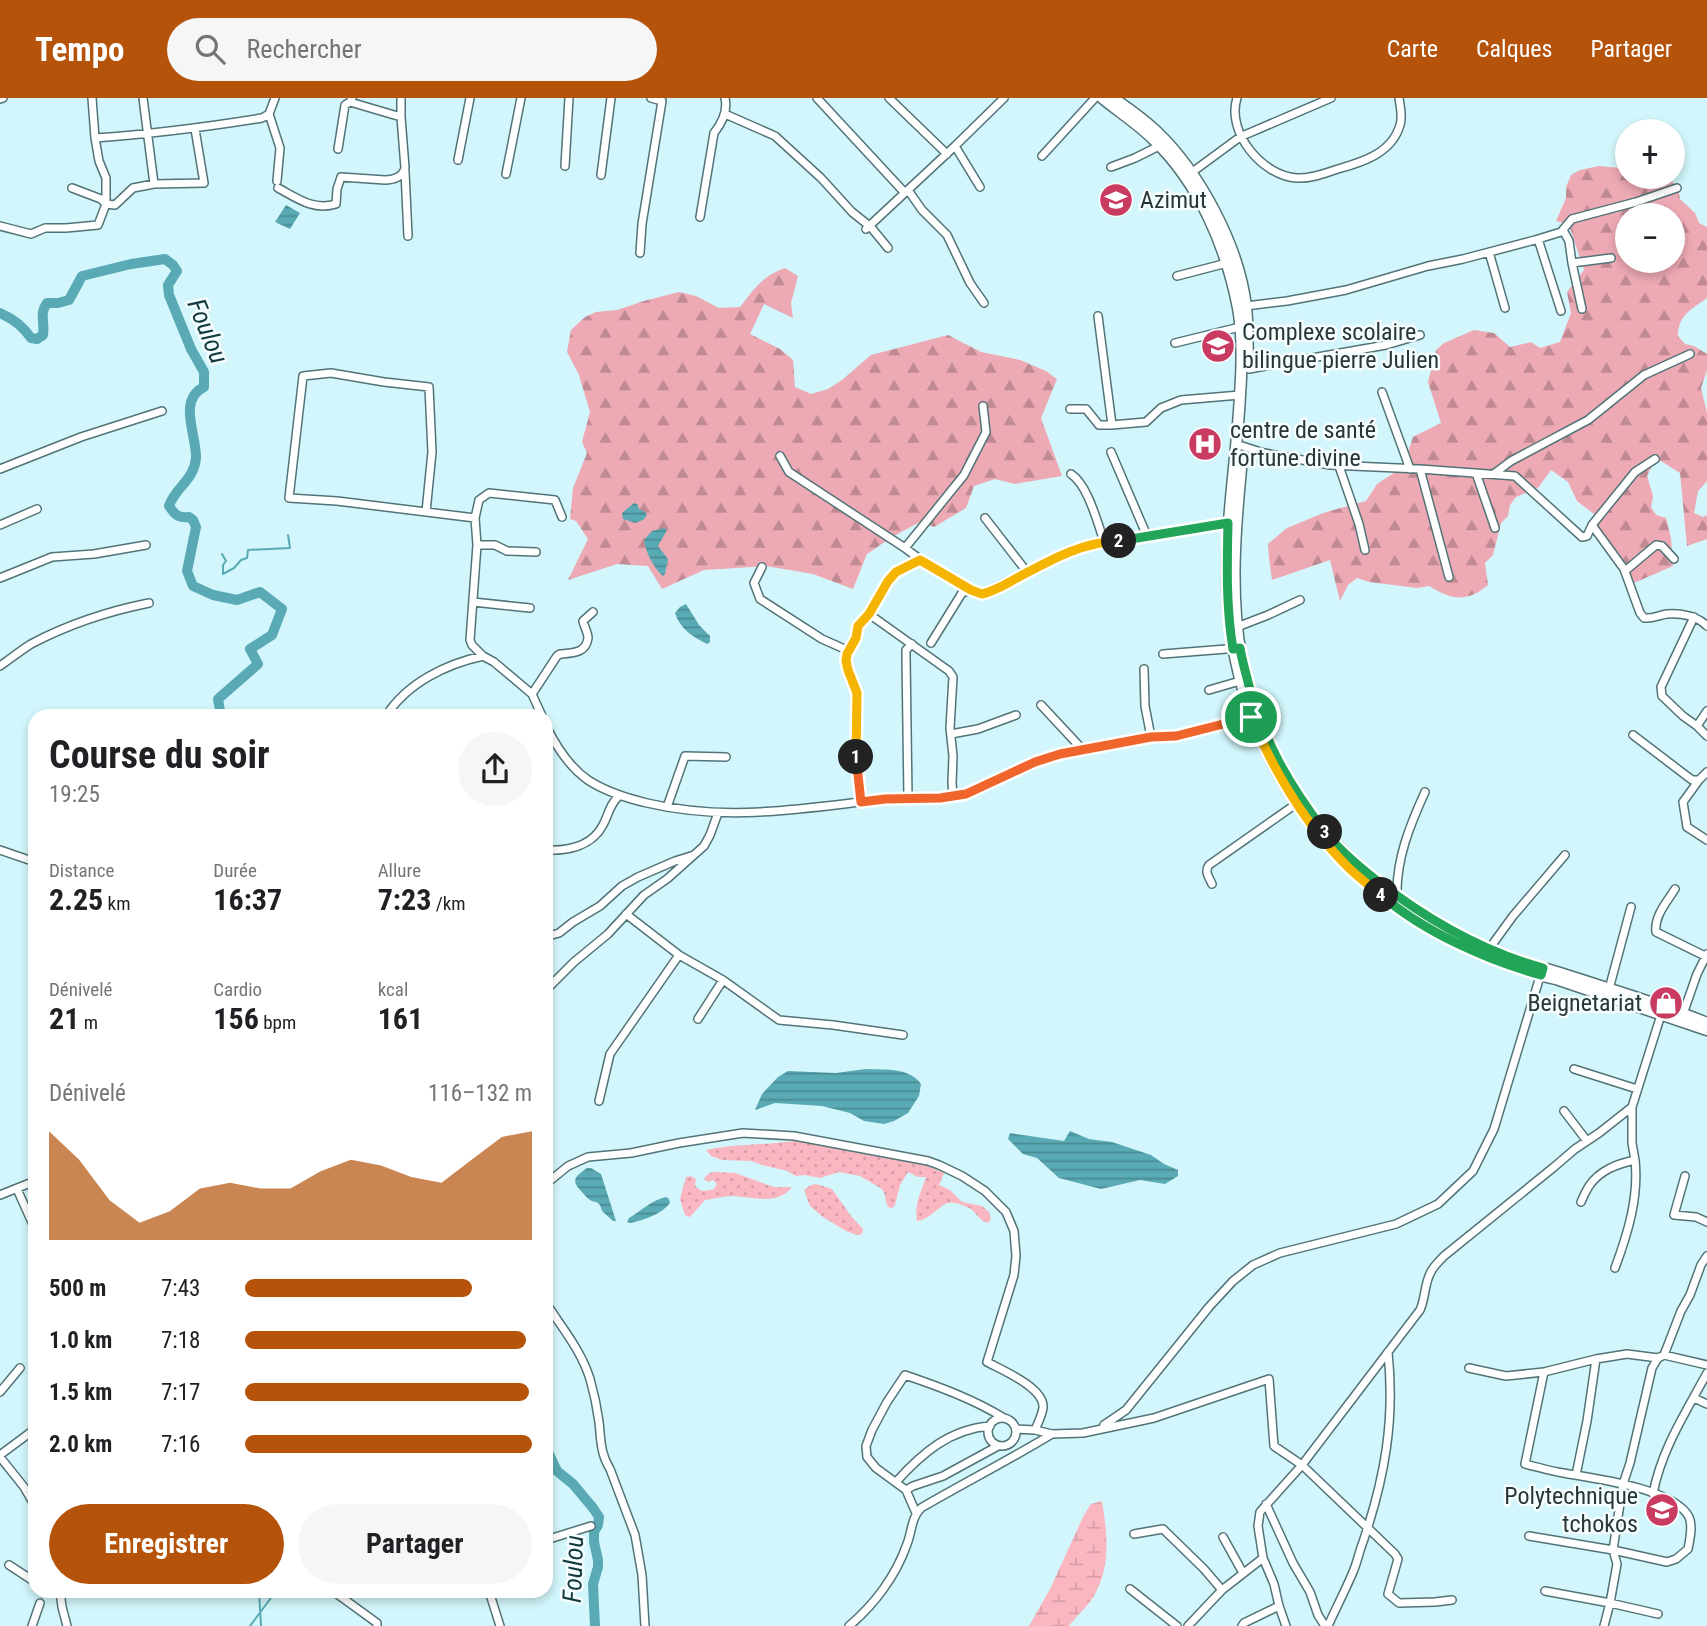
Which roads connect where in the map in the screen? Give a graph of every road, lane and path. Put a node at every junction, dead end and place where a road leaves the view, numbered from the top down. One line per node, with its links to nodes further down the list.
1 (92, 98): 26 (street)
2 (143, 98): 25 (street)
3 (275, 98): 21 (street)
4 (401, 98): 23 (street)
5 (470, 98): 33 (street)
6 (521, 98): 38 (street)
7 (569, 98): 34 (street)
8 (611, 98): 39 (street)
9 (651, 98): 54 (street)
10 (725, 98): 22 (street)
11 (817, 98): 44 (street)
12 (889, 98): 31 (street)
13 (1004, 98): 28 (street)
14 (1095, 98): 32 (street)
15 (1102, 98): 29 (main road)
16 (1113, 98): 37 (main road)
17 (1237, 98): 27 (street)
18 (1331, 98): 27 (street)
19 (1399, 98): 27 (street)
20 (351, 100): 23 (street); 30 (street)
21 (269, 114): 24 (street); 36 (street)
22 (725, 114): 46 (street); 48 (street)
23 (401, 117): 36 (street)
24 (195, 129): 25 (street); 40 (street)
25 (148, 135): 26 (street); 40 (street)
26 (95, 138): 45 (street)
27 (1240, 138): 37 (street)
28 (955, 146): 31 (street); 42 (street)
29 (1160, 146): 35 (street); 57 (main road)
30 (338, 149)
31 (947, 154): 44 (street)
32 (1042, 156)
33 (458, 160)
34 (565, 166)
35 (1111, 167)
36 (405, 171): 50 (street)
37 (1191, 173): 60 (main road)
38 (506, 174)
39 (601, 175)
40 (154, 184): 45 (street)
41 (72, 187): 45 (street)
42 (980, 187)
43 (1674, 189): 49 (street)
44 (907, 191): 48 (street); 59 (street)
45 (106, 204): 47 (street)
46 (700, 217)
47 (0, 226)
48 (868, 226): 52 (street)
49 (1563, 230): 51 (street); 56 (street)
50 (408, 236)
51 (1538, 239): 53 (street); 63 (street)
52 (888, 248)
53 (1489, 252): 60 (street); 61 (street)
54 (640, 253)
55 (1611, 258): 56 (street)
56 (1572, 262): 62 (street)
57 (1227, 263): 58 (street); 65 (main road)
58 (1177, 276)
59 (984, 303)
60 (1246, 306): 69 (main road)
61 (1505, 308)
62 (1582, 309)
63 (1561, 311)
64 (1098, 316): 75 (street)
65 (1240, 327): 67 (street); 71 (main road)
66 (1420, 335): 69 (street)
67 (1175, 343)
68 (1690, 355): 86 (street)
69 (1248, 369): 76 (main road)
70 (1382, 393): 82 (street)
71 (1240, 396): 75 (street); 92 (main road)
72 (983, 406): 100 (street)
73 (1070, 410): 75 (street)
74 (162, 411): 81 (street)
75 (1112, 425)
76 (1242, 446): 80 (street); 118 (main road)
77 (1111, 452): 96 (street)
78 (780, 456): 100 (street)
79 (1655, 459): 94 (street)
80 (1339, 466): 82 (street); 101 (street)
81 (0, 469)
82 (1410, 469): 83 (street)
83 (1420, 469): 84 (street); 108 (street)
84 (1476, 473): 86 (street); 95 (street)
85 (1071, 474): 97 (street)
86 (1495, 474): 94 (street)
87 (37, 509): 93 (street)
88 (426, 512): 88 (street); 90 (street)
89 (562, 517): 90 (street)
90 (475, 518): 99 (street)
91 (985, 518): 107 (street)
92 (1228, 523): 96 (street); 122 (main road)
93 (0, 525)
94 (1592, 526): 106 (street)
95 (1495, 528)
96 (1147, 536): 97 (street)
97 (1104, 541): 107 (street)
98 (146, 545): 109 (street)
99 (477, 545): 102 (street); 112 (street)
100 (905, 548): 104 (street)
101 (1365, 550)
102 (536, 552)
103 (1674, 559): 106 (street)
104 (920, 560): 110 (street); 116 (street)
105 (762, 568): 123 (street)
106 (1625, 571): 117 (street)
107 (1027, 572): 110 (street)
108 (1449, 577)
109 (0, 578)
110 (971, 590): 120 (street)
111 (1300, 600): 118 (street)
112 (473, 602): 114 (street); 125 (street)
113 (149, 603): 126 (street)
114 (530, 608)
115 (593, 612): 130 (street)
116 (869, 614): 121 (street); 123 (street)
117 (1694, 617): 119 (street); 137 (street)
118 (1237, 626): 122 (main road)
119 (1707, 626)
120 (931, 643)
121 (912, 644): 138 (street); 150 (street)
122 (1236, 649): 124 (street); 128 (main road); 163 (main road)
123 (849, 651): 151 (street)
124 (1163, 654)
125 (483, 656): 130 (street); 132 (street)
126 (0, 666)
127 (1144, 669): 141 (street)
128 (1241, 681): 129 (street); 136 (main road)
129 (1209, 690)
130 (532, 694): 133 (street)
131 (1041, 705): 143 (street)
132 (391, 709)
133 (538, 709)
134 (1707, 710): 137 (street)
135 (1016, 715): 138 (street)
136 (1251, 717): 141 (street); 152 (main road)
137 (1697, 726): 140 (street)
138 (951, 734): 149 (street)
139 (1633, 735): 146 (street)
140 (1707, 736)
141 (1151, 737): 143 (street)
142 (553, 741): 148 (street)
143 (1083, 750): 149 (street)
144 (726, 757): 153 (street)
145 (1707, 772): 146 (street)
146 (1699, 780): 155 (street)
147 (1425, 792): 163 (street)
148 (619, 796): 153 (street); 157 (street)
149 (953, 796): 150 (street)
150 (908, 799): 151 (street)
151 (861, 802): 154 (street)
152 (1296, 804): 161 (street); 170 (main road)
153 (667, 807): 154 (street)
154 (718, 813): 158 (street)
155 (1707, 840)
156 (0, 850): 160 (street)
157 (553, 850)
158 (695, 855): 165 (street); 166 (street)
159 (1565, 855): 167 (street)
160 (28, 860)
161 (1212, 884)
162 (1675, 889): 169 (street)
163 (1396, 896): 167 (main road)
164 (1631, 907): 173 (street)
165 (626, 914): 168 (street); 172 (street)
166 (553, 935)
167 (1489, 949): 170 (main road)
168 (680, 955): 171 (street); 182 (street)
169 (1706, 955): 175 (street)
170 (1542, 972): 173 (main road); 174 (main road); 213 (street)
171 (723, 980): 176 (street); 179 (street)
172 (553, 983)
173 (1609, 989): 175 (main road)
174 (1661, 1015): 175 (main road); 181 (street)
175 (1681, 1017): 177 (main road); 178 (main road)
176 (698, 1020)
177 (1707, 1023)
178 (1707, 1030)
179 (903, 1035)
180 (1574, 1069): 181 (street)
181 (1637, 1089): 183 (street)
182 (599, 1101)
183 (1632, 1107): 185 (street); 186 (street)
184 (1564, 1111): 185 (street)
185 (1587, 1141): 199 (street)
186 (1635, 1160): 192 (street); 197 (street)
187 (1685, 1175): 194 (street)
188 (553, 1178): 214 (street)
189 (28, 1184): 190 (street)
190 (17, 1189): 191 (street); 193 (street)
191 (0, 1195)
192 (1581, 1202)
193 (28, 1213)
194 (1707, 1222)
195 (1707, 1256): 196 (street)
196 (1704, 1267): 200 (street)
197 (1615, 1268)
198 (553, 1313): 254 (street)
199 (1388, 1352): 219 (street); 229 (street)
200 (1661, 1356): 201 (street); 202 (street); 222 (street)
201 (1596, 1359): 205 (street); 220 (street)
202 (1707, 1364)
203 (20, 1368): 207 (street)
204 (1469, 1368): 205 (street)
205 (1544, 1371): 220 (street)
206 (1707, 1373): 208 (street)
207 (0, 1392)
208 (1694, 1398): 209 (street); 225 (street)
209 (1707, 1404)
210 (1004, 1418): 211 (street); 212 (street); 221 (street)
211 (990, 1426): 217 (street); 221 (street)
212 (1016, 1429): 214 (street); 217 (street)
213 (1097, 1429): 216 (street); 219 (street)
214 (1035, 1430): 216 (street)
215 (28, 1434): 218 (street)
216 (1052, 1434): 227 (street)
217 (998, 1446): 223 (street)
218 (0, 1456): 224 (street)
219 (1301, 1465): 226 (street); 229 (street)
220 (1576, 1475): 222 (street)
221 (896, 1482): 223 (street)
222 (1623, 1483): 225 (street); 234 (street)
223 (906, 1490): 227 (street)
224 (28, 1494)
225 (1653, 1494): 234 (street)
226 (1266, 1504): 235 (street); 260 (street)
227 (916, 1513): 255 (street)
228 (591, 1526): 233 (street)
229 (1368, 1527): 245 (street); 260 (street)
230 (1134, 1534): 240 (street)
231 (1528, 1536): 234 (street)
232 (1223, 1537): 237 (street)
233 (553, 1538)
234 (1613, 1550): 247 (street)
235 (1263, 1558): 237 (street); 248 (street)
236 (9, 1565): 238 (street)
237 (1243, 1573): 240 (street)
238 (28, 1577)
239 (1130, 1589): 256 (street)
240 (1222, 1590): 257 (street)
241 (1545, 1591): 247 (street)
242 (61, 1598): 251 (street)
243 (343, 1598): 252 (street)
244 (490, 1598): 253 (street)
245 (1452, 1600)
246 (40, 1603): 250 (street)
247 (1610, 1603): 249 (street); 261 (street)
248 (1279, 1606): 258 (street); 259 (street)
249 (1658, 1614)
250 (32, 1626)
251 (67, 1626)
252 (377, 1626)
253 (500, 1626)
254 (645, 1626)
255 (849, 1626)
256 (1177, 1626)
257 (1188, 1626)
258 (1242, 1626)
259 (1286, 1626)
260 (1327, 1626)
261 (1604, 1626)

